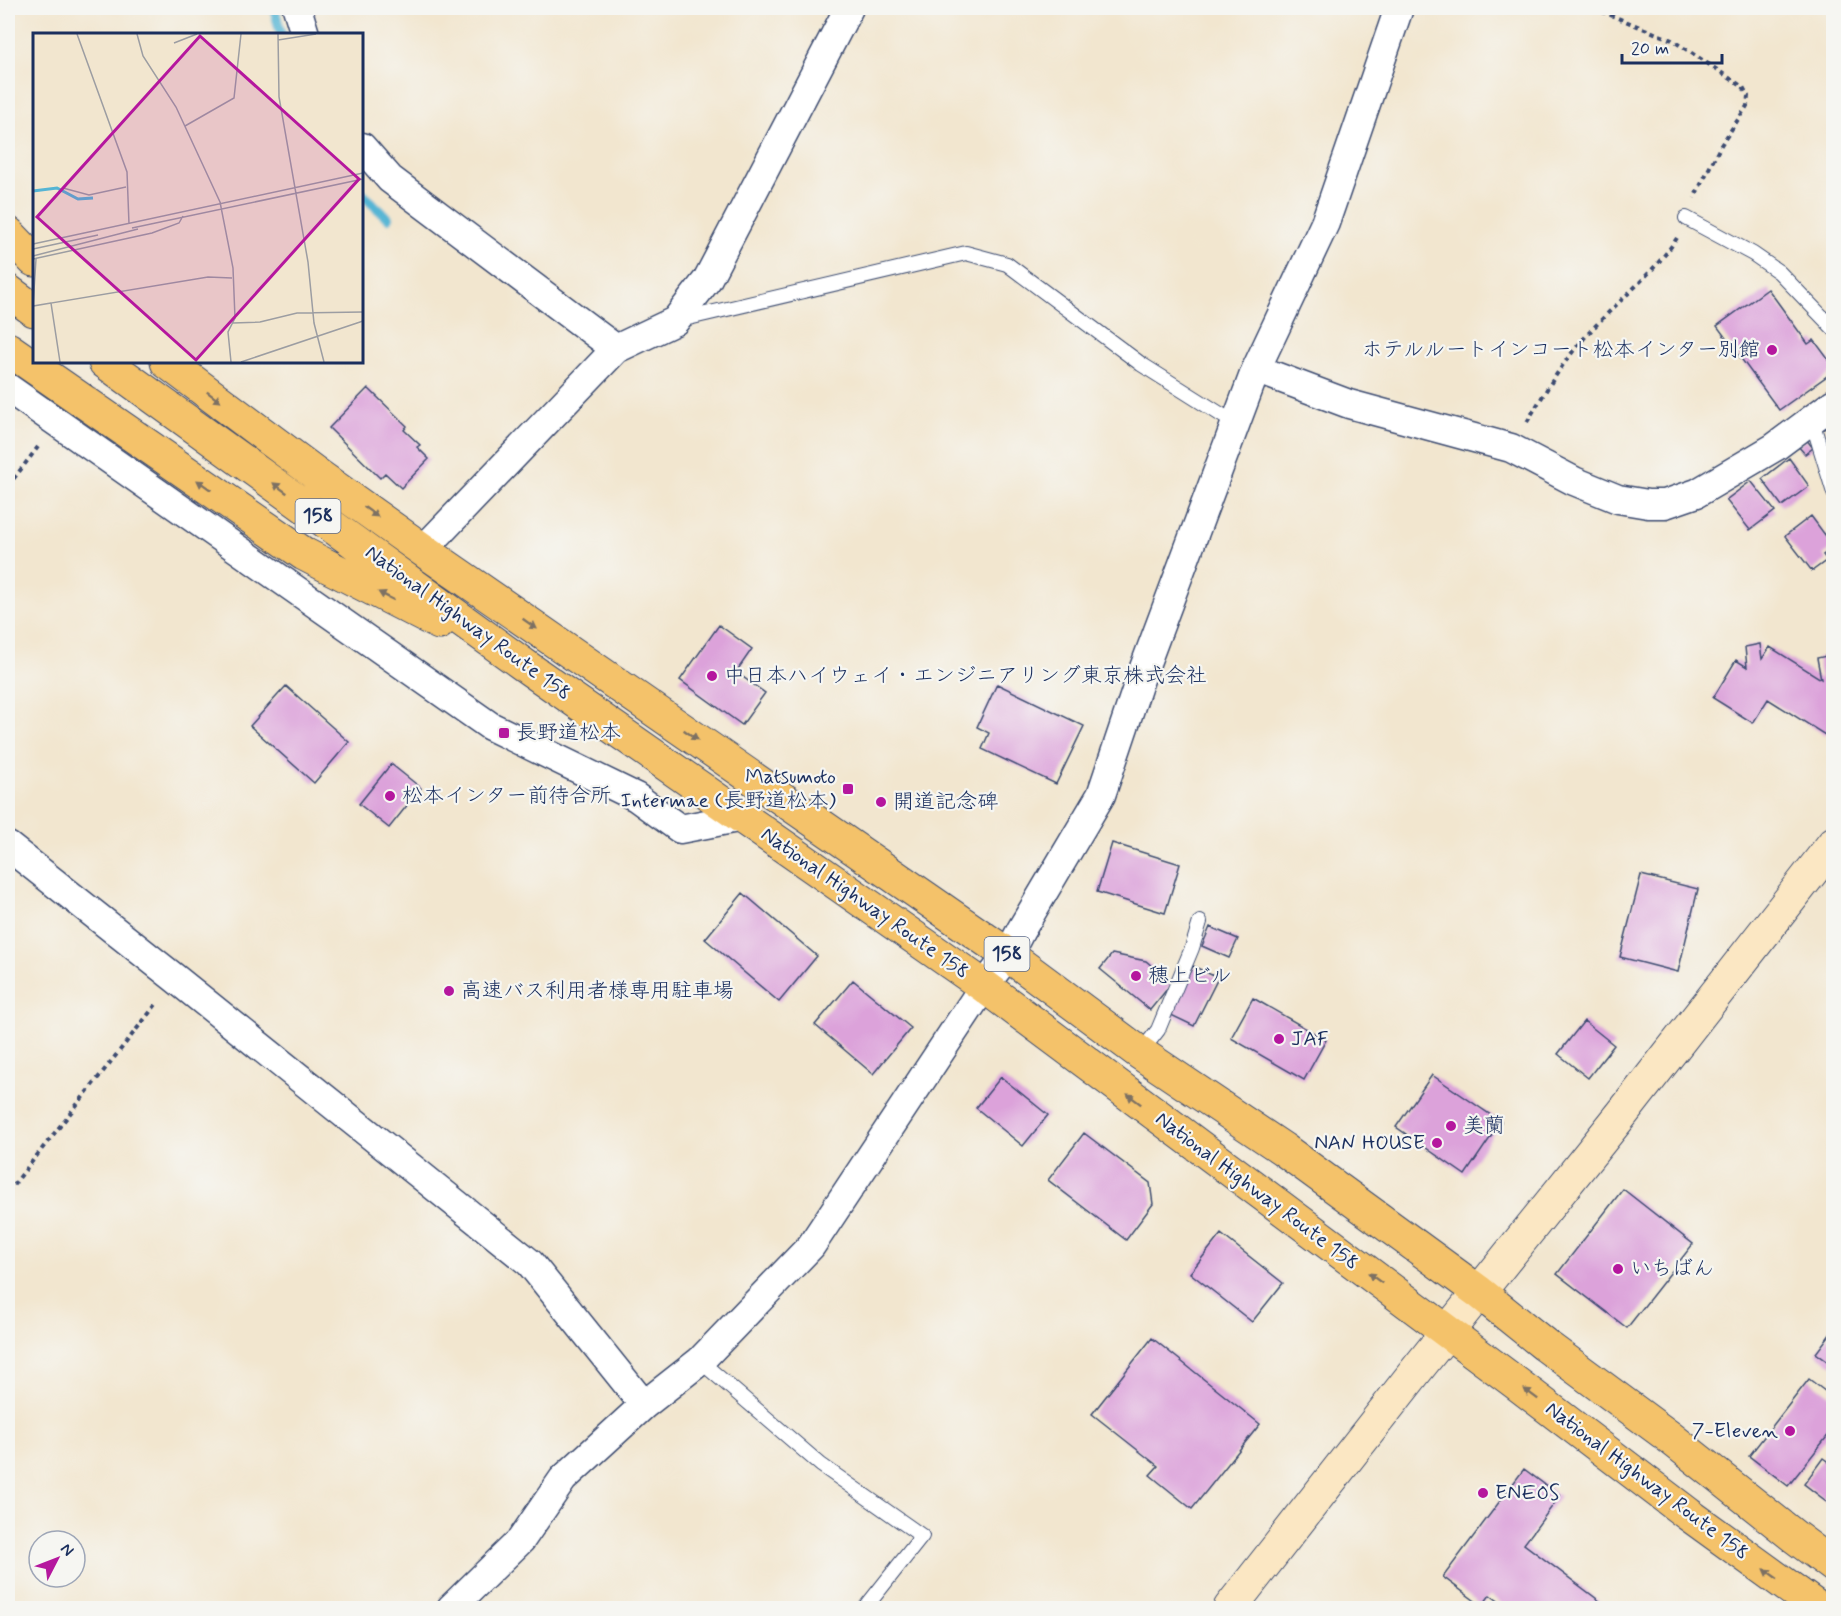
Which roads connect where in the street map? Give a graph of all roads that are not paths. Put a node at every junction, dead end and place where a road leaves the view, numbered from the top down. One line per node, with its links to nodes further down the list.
1 (297, 8): 4 (street)
2 (849, 8): 13 (street)
3 (1399, 8): 19 (street)
4 (305, 33)
5 (363, 148): 16 (street)
6 (1686, 218): 14 (lane)
7 (8, 232): 9 (highway)
8 (8, 243): 10 (highway)
9 (33, 260)
10 (33, 260)
11 (8, 291): 12 (highway)
12 (33, 309)
13 (675, 321): 16 (street); 22 (lane)
14 (1833, 329)
15 (8, 349): 25 (highway, one-way to 15)
16 (616, 349): 24 (street)
17 (106, 363): 25 (highway, National Highway Route 158 / 158, one-way to 17)
18 (168, 363): 24 (highway, National Highway Route 158 / 158, one-way to 24)
19 (1256, 369): 21 (street); 22 (street)
20 (8, 388): 26 (street)
21 (1823, 412): 23 (lane)
22 (1236, 424): 30 (street)
23 (1833, 493)
24 (423, 550): 30 (highway, National Highway Route 158 / 158, one-way to 30)
25 (531, 670): 26 (highway, National Highway Route 158 / 158)
26 (743, 817): 31 (highway, National Highway Route 158 / 158)
27 (1833, 843): 33 (street)
28 (8, 846): 36 (street)
29 (1200, 922): 32 (lane)
30 (1008, 955): 31 (street); 32 (highway, National Highway Route 158 / 158)
31 (984, 986): 34 (highway, National Highway Route 158 / 158, one-way to 31); 35 (street)
32 (1140, 1053): 33 (highway, National Highway Route 158 / 158)
33 (1479, 1292): 34 (street); 37 (highway, National Highway Route 158 / 158)
34 (1448, 1332): 40 (street); 41 (highway, National Highway Route 158 / 158, one-way to 34)
35 (700, 1361): 36 (street); 39 (lane)
36 (644, 1405): 38 (street)
37 (1833, 1566)
38 (451, 1608)
39 (865, 1608)
40 (1230, 1608)
41 (1818, 1608)

